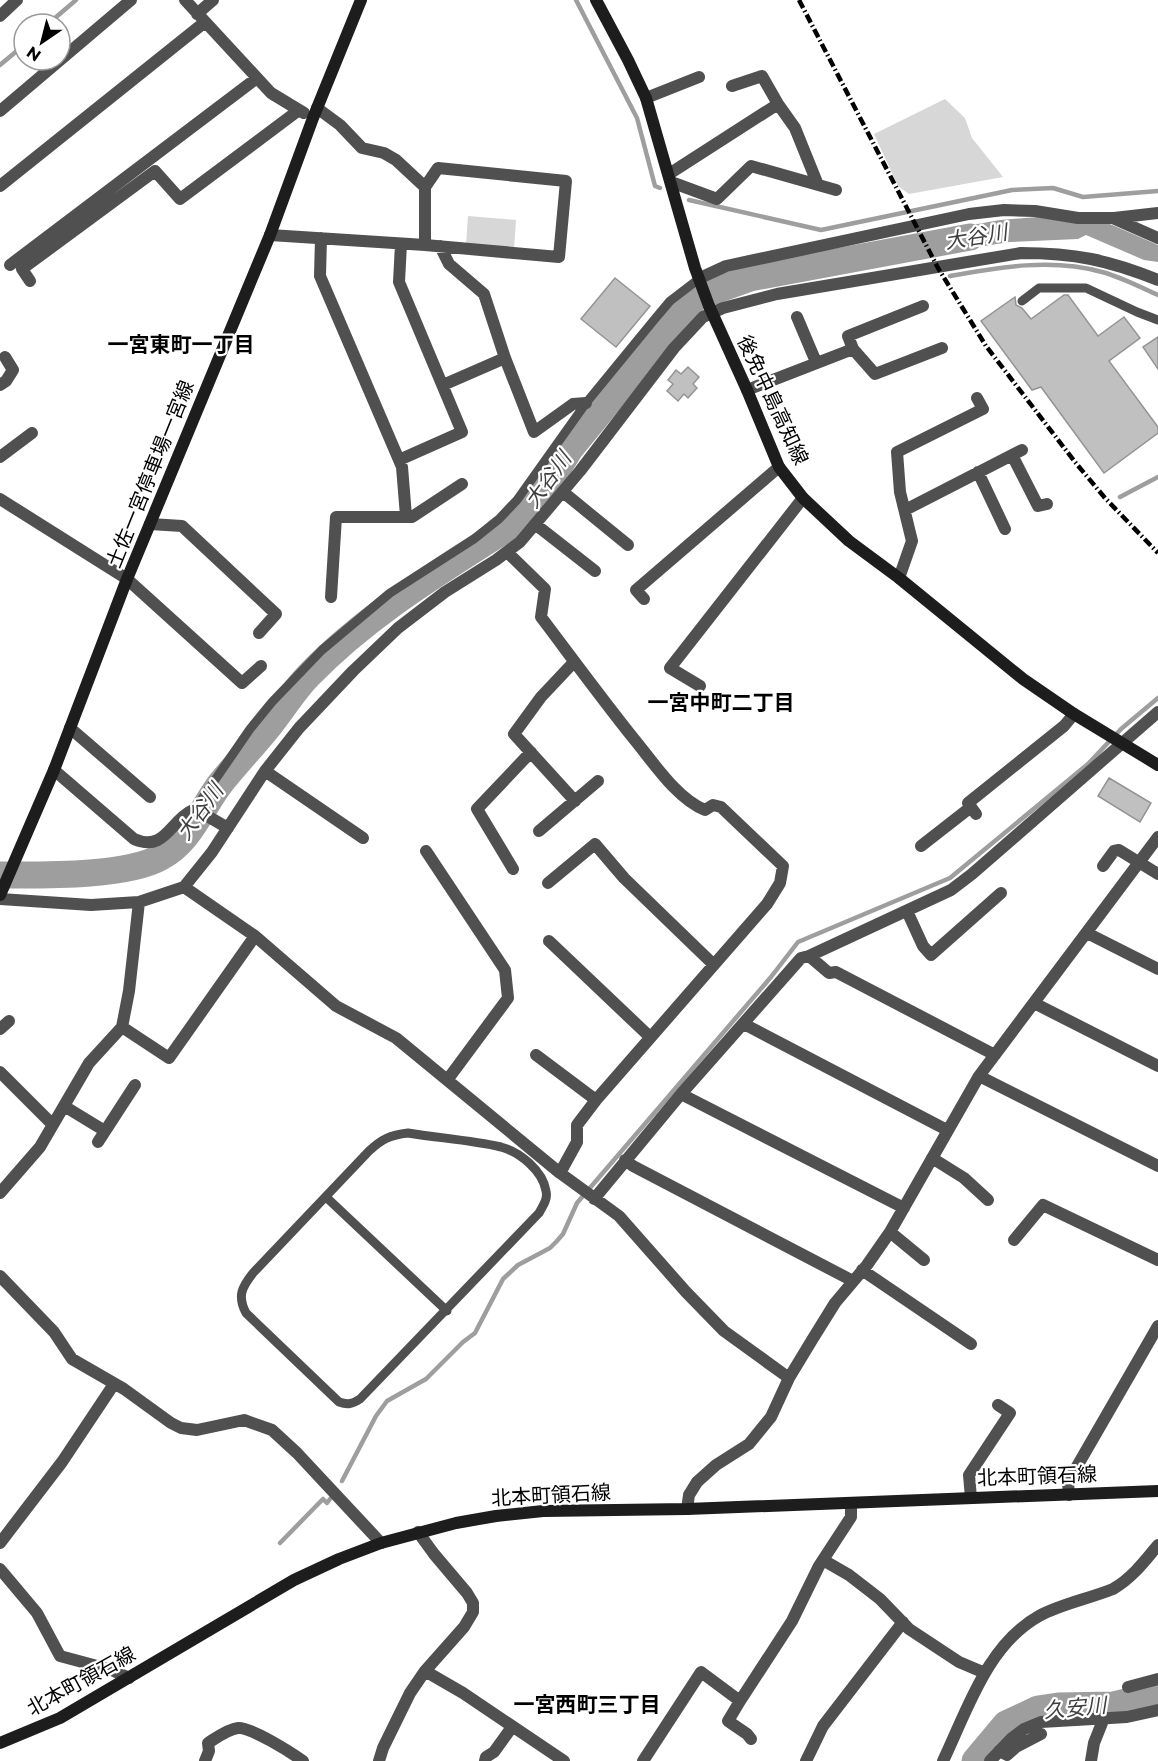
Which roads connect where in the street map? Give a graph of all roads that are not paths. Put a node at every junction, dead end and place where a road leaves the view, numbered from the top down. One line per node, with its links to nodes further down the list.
1 (17, 0): 7 (street)
2 (131, 0): 15 (street)
3 (185, 0): 8 (street)
4 (213, 0): 8 (street)
5 (361, 0): 16 (main road, 土佐一宮停車場一宮線)
6 (596, 0): 12 (main road, 後免中島高知線)
7 (0, 16)
8 (201, 18): 10 (street); 19 (street)
9 (699, 77): 12 (street)
10 (257, 78): 14 (street); 30 (street)
11 (732, 86): 13 (street)
12 (646, 98): 17 (main road, 後免中島高知線)
13 (778, 104): 17 (street); 18 (street)
14 (299, 110): 16 (street); 33 (street)
15 (0, 111)
16 (315, 113): 20 (street); 24 (main road, 土佐一宮停車場一宮線)
17 (670, 178): 18 (street); 31 (main road, 後免中島高知線)
18 (818, 185): 21 (street)
19 (0, 186)
20 (425, 187): 28 (street); 29 (street)
21 (836, 190)
22 (1152, 214): 23 (street); 25 (street)
23 (1114, 218): 25 (street); 31 (street)
24 (270, 235): 26 (street); 61 (main road, 土佐一宮停車場一宮線)
25 (1153, 235)
26 (321, 238): 27 (street); 51 (street)
27 (401, 244): 28 (street); 45 (street)
28 (425, 244): 29 (street)
29 (440, 246): 42 (street)
30 (10, 266)
31 (700, 278): 36 (main road, 後免中島高知線); 48 (lane)
32 (1158, 280): 36 (street)
33 (30, 281)
34 (1022, 301): 38 (lane)
35 (923, 306): 40 (street)
36 (710, 309): 46 (main road, 後免中島高知線); 55 (street)
37 (797, 317): 43 (street)
38 (1158, 320)
39 (942, 348): 40 (street)
40 (852, 349): 43 (street)
41 (5, 357): 44 (street)
42 (505, 358): 45 (street); 48 (street)
43 (816, 362): 46 (street)
44 (0, 385)
45 (442, 385): 51 (street)
46 (747, 390): 52 (main road, 後免中島高知線)
47 (977, 398): 59 (street)
48 (586, 403): 86 (lane)
49 (32, 433): 50 (street)
50 (0, 457)
51 (399, 460): 60 (street)
52 (779, 467): 56 (main road, 後免中島高知線); 70 (street)
53 (978, 472): 58 (street); 59 (street); 63 (street)
54 (462, 484): 60 (street)
55 (563, 492): 62 (street); 64 (street)
56 (803, 498): 67 (main road, 後免中島高知線); 74 (street)
57 (0, 499): 68 (street)
58 (1047, 504)
59 (905, 510): 67 (street)
60 (406, 516): 69 (street)
61 (150, 524): 68 (main road, 土佐一宮停車場一宮線); 71 (street)
62 (535, 524): 65 (street); 66 (street)
63 (1005, 529)
64 (628, 545)
65 (507, 552): 72 (street); 82 (street)
66 (595, 571)
67 (899, 578): 76 (main road, 後免中島高知線)
68 (127, 579): 73 (street); 77 (main road, 土佐一宮停車場一宮線)
69 (331, 597)
70 (644, 599)
71 (259, 633)
72 (574, 662): 79 (street); 107 (street)
73 (261, 666)
74 (700, 686)
75 (1158, 712): 78 (street)
76 (1074, 714): 78 (main road, 後免中島高知線); 91 (street)
77 (70, 728): 81 (main road, 土佐一宮停車場一宮線); 84 (street)
78 (1115, 740): 80 (main road, 後免中島高知線); 102 (street)
79 (531, 752): 85 (street); 95 (street)
80 (1158, 765)
81 (54, 770): 86 (street); 100 (main road, 土佐一宮停車場一宮線)
82 (266, 771): 87 (street); 90 (street)
83 (598, 781): 85 (street)
84 (150, 797)
85 (575, 801): 88 (street)
86 (195, 809): 87 (street)
87 (228, 828): 98 (street)
88 (539, 831)
89 (1158, 837): 93 (street)
90 (363, 838)
91 (921, 846)
92 (426, 851): 118 (street)
93 (1139, 862): 94 (street); 96 (street); 103 (street)
94 (1103, 866)
95 (513, 869)
96 (1158, 874)
97 (548, 883): 107 (street)
98 (183, 887): 101 (street); 104 (street)
99 (1001, 893): 102 (street)
100 (0, 897): 101 (street)
101 (138, 902): 111 (street)
102 (907, 910): 106 (street)
103 (1087, 933): 108 (street); 109 (street)
104 (255, 936): 111 (street); 118 (street)
105 (549, 941): 112 (street)
106 (809, 956): 110 (street); 114 (street)
107 (714, 965): 112 (street)
108 (1158, 969)
109 (1034, 1003): 114 (street); 115 (street)
110 (744, 1024): 120 (street); 124 (street)
111 (122, 1028): 122 (street)
112 (650, 1037): 121 (street)
113 (536, 1055): 121 (street)
114 (995, 1055): 117 (street)
115 (1158, 1066)
116 (0, 1072): 123 (street)
117 (979, 1076): 124 (street); 127 (street)
118 (448, 1079): 128 (street)
119 (135, 1085): 122 (street)
120 (681, 1094): 126 (street); 133 (street)
121 (596, 1100): 128 (street)
122 (64, 1106): 123 (street)
123 (53, 1125): 129 (street)
124 (947, 1130): 125 (street)
125 (932, 1158): 132 (street); 133 (street)
126 (626, 1160): 130 (street); 140 (street)
127 (1158, 1166)
128 (560, 1173): 130 (street)
129 (0, 1193)
130 (589, 1195): 144 (street)
131 (326, 1197): 141 (lane); 141 (lane); 141 (lane)
132 (988, 1200)
133 (904, 1208): 134 (street)
134 (890, 1232): 136 (street); 138 (street)
135 (1014, 1240): 137 (street)
136 (924, 1260)
137 (1158, 1260)
138 (862, 1270): 140 (street); 143 (street)
139 (0, 1276): 145 (street)
140 (853, 1281): 144 (street)
141 (447, 1311)
142 (1158, 1326): 148 (street)
143 (971, 1344)
144 (789, 1378): 151 (street)
145 (114, 1384): 153 (street); 154 (street)
146 (998, 1405): 149 (street)
147 (1158, 1491): 148 (main road, 北本町領石線)
148 (1069, 1495): 149 (main road, 北本町領石線)
149 (971, 1498): 150 (main road, 北本町領石線)
150 (851, 1503): 151 (main road, 北本町領石線); 156 (street)
151 (687, 1509): 152 (main road, 北本町領石線)
152 (418, 1532): 154 (main road, 北本町領石線); 159 (street)
153 (0, 1543)
154 (381, 1543): 161 (main road, 北本町領石線)
155 (1158, 1545): 160 (street)
156 (823, 1560): 158 (street); 164 (street)
157 (0, 1569): 161 (street)
158 (903, 1622): 160 (street); 178 (street)
159 (425, 1671): 167 (street); 174 (street)
160 (985, 1673): 179 (street)
161 (129, 1678): 170 (main road, 北本町領石線)
162 (1158, 1679): 163 (street)
163 (1128, 1687)
164 (740, 1701): 169 (street); 177 (street)
165 (1158, 1710): 166 (street)
166 (1104, 1718): 171 (street); 181 (street)
167 (512, 1727): 175 (street); 176 (street)
168 (1041, 1734): 171 (street)
169 (751, 1739)
170 (0, 1743)
171 (999, 1751): 180 (street)
172 (205, 1761): 173 (street)
173 (303, 1761)
174 (379, 1761)
175 (485, 1761)
176 (564, 1761)
177 (643, 1761)
178 (806, 1761)
179 (943, 1761)
180 (990, 1761)
181 (1091, 1761)

